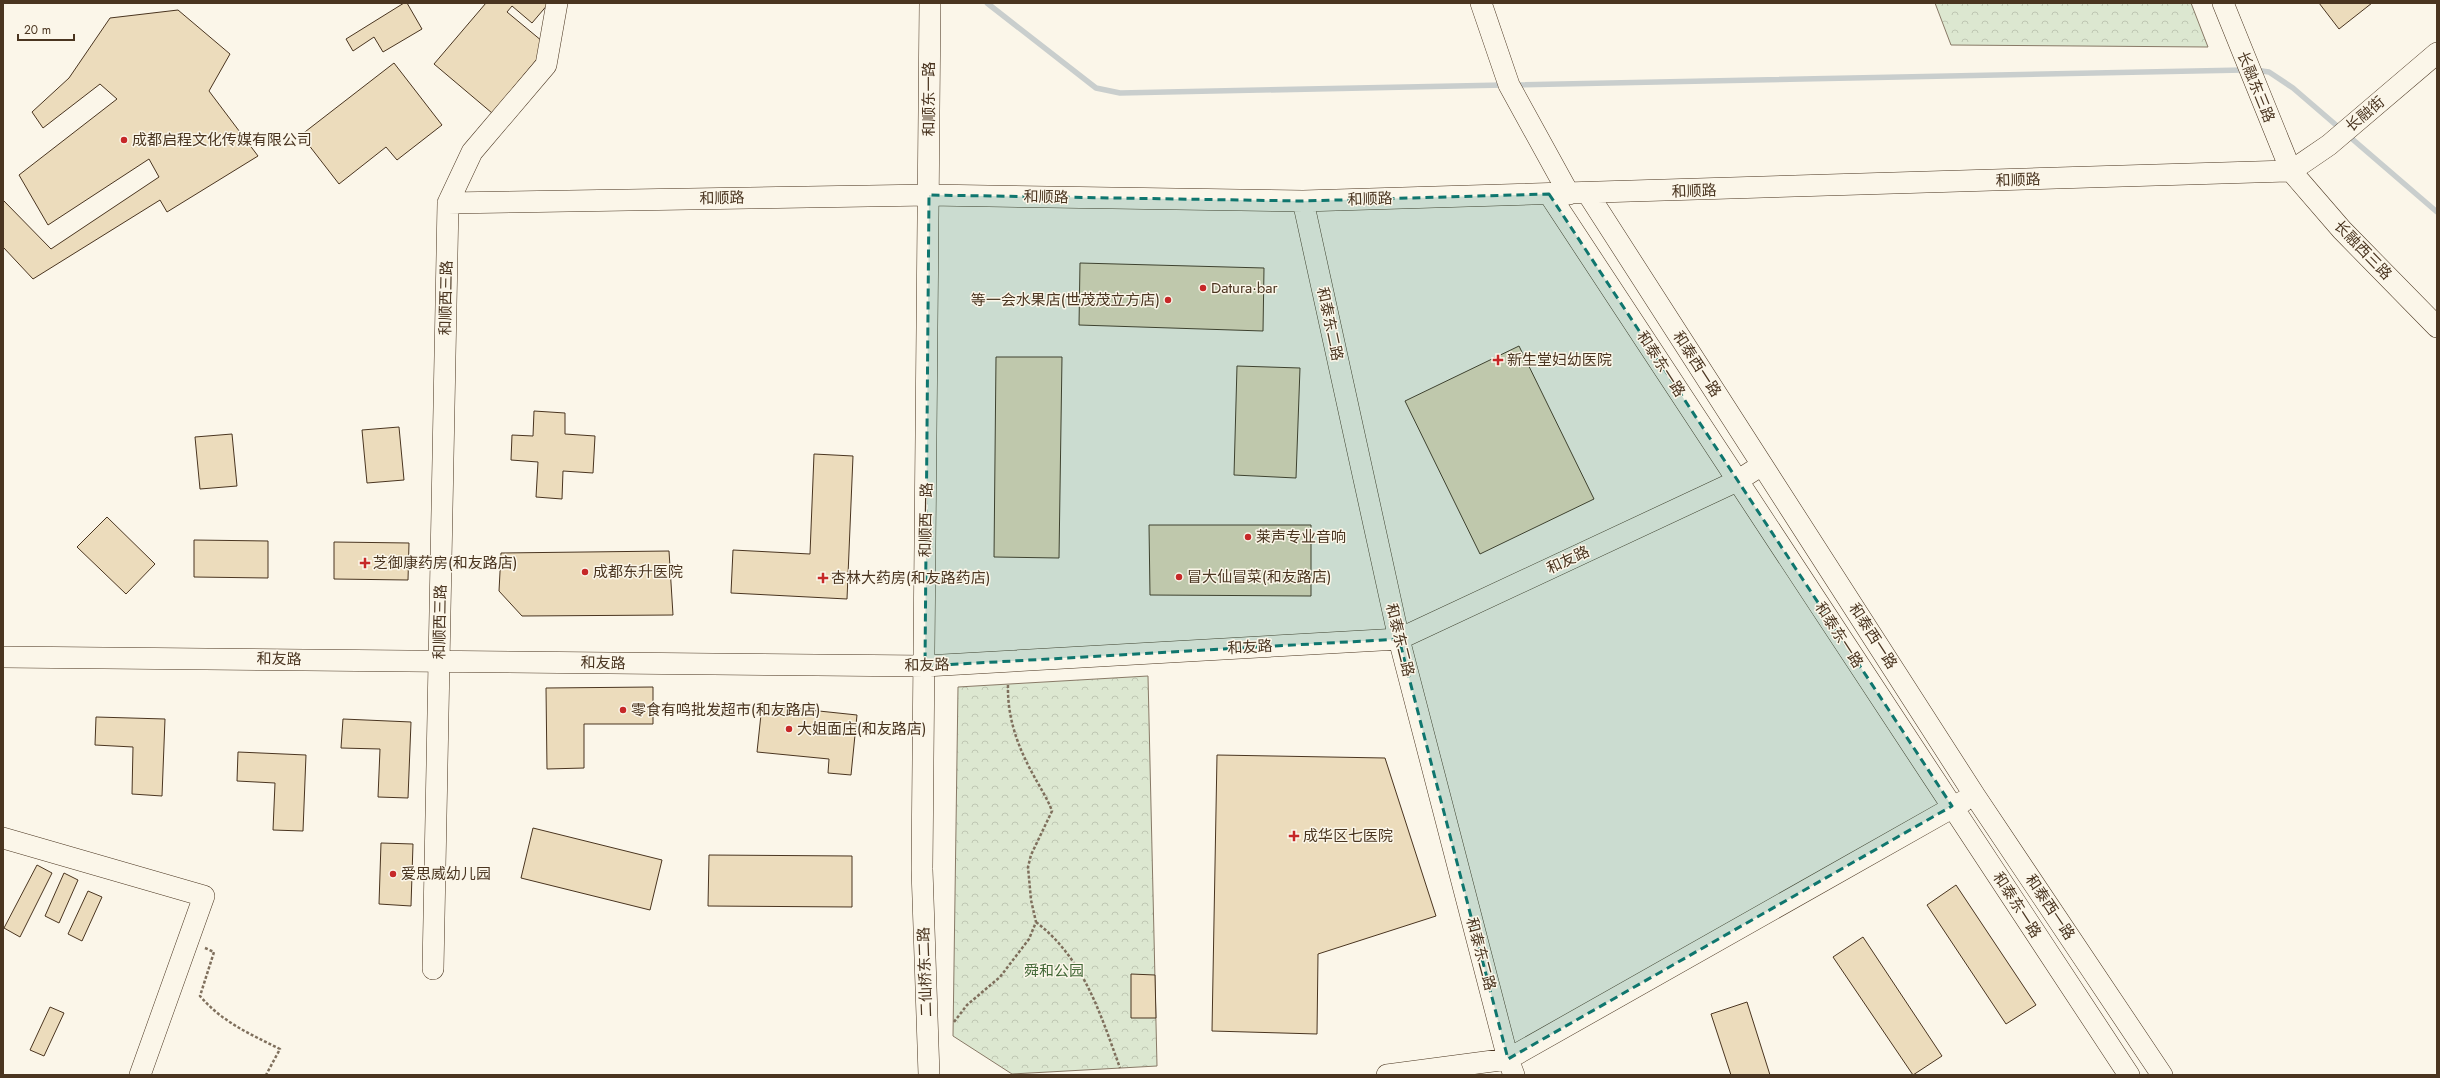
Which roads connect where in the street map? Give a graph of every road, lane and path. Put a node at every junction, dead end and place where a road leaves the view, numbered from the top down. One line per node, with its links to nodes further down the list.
1 (557, 3): 10 (street)
2 (930, 3): 8 (street, 和顺东一路)
3 (1481, 3): 7 (street)
4 (2223, 3): 6 (street, 长融东三路)
5 (2437, 53): 6 (street, 长融街)
6 (2291, 171): 7 (street, 和顺路); 11 (street, 长融西三路)
7 (1568, 194): 9 (street, 和顺路); 12 (street, 和泰西一路); 13 (street, 和泰东一路)
8 (929, 195): 9 (street, 和顺路); 10 (street, 和顺路); 17 (street, 和顺西一路)
9 (1303, 202): 14 (street, 和泰东二路)
10 (448, 203): 16 (street, 和顺西三路)
11 (2437, 327)
12 (1762, 465): 13 (street, 和友路); 19 (street, 和泰西一路)
13 (1737, 481): 14 (street, 和友路); 20 (street, 和泰东一路)
14 (1399, 639): 17 (street, 和友路); 27 (street, 和泰东二路)
15 (3, 657): 16 (street, 和友路)
16 (439, 661): 17 (street, 和友路); 25 (street, 和顺西三路)
17 (925, 666): 22 (street, 和顺西一路)
18 (1008, 684): 23 (path)
19 (1975, 796): 20 (street); 34 (street, 和泰西一路)
20 (1952, 806): 27 (street); 33 (street, 和泰东一路)
21 (3, 838): 24 (street)
22 (922, 869): 31 (street, 二仙桥东二路)
23 (1036, 922): 26 (path); 28 (path)
24 (188, 939): 29 (street); 30 (path)
25 (433, 969)
26 (954, 1022)
27 (1511, 1067): 32 (street)
28 (1120, 1068)
29 (140, 1075)
30 (266, 1075)
31 (929, 1075)
32 (1387, 1075)
33 (2129, 1075)
34 (2162, 1075)

